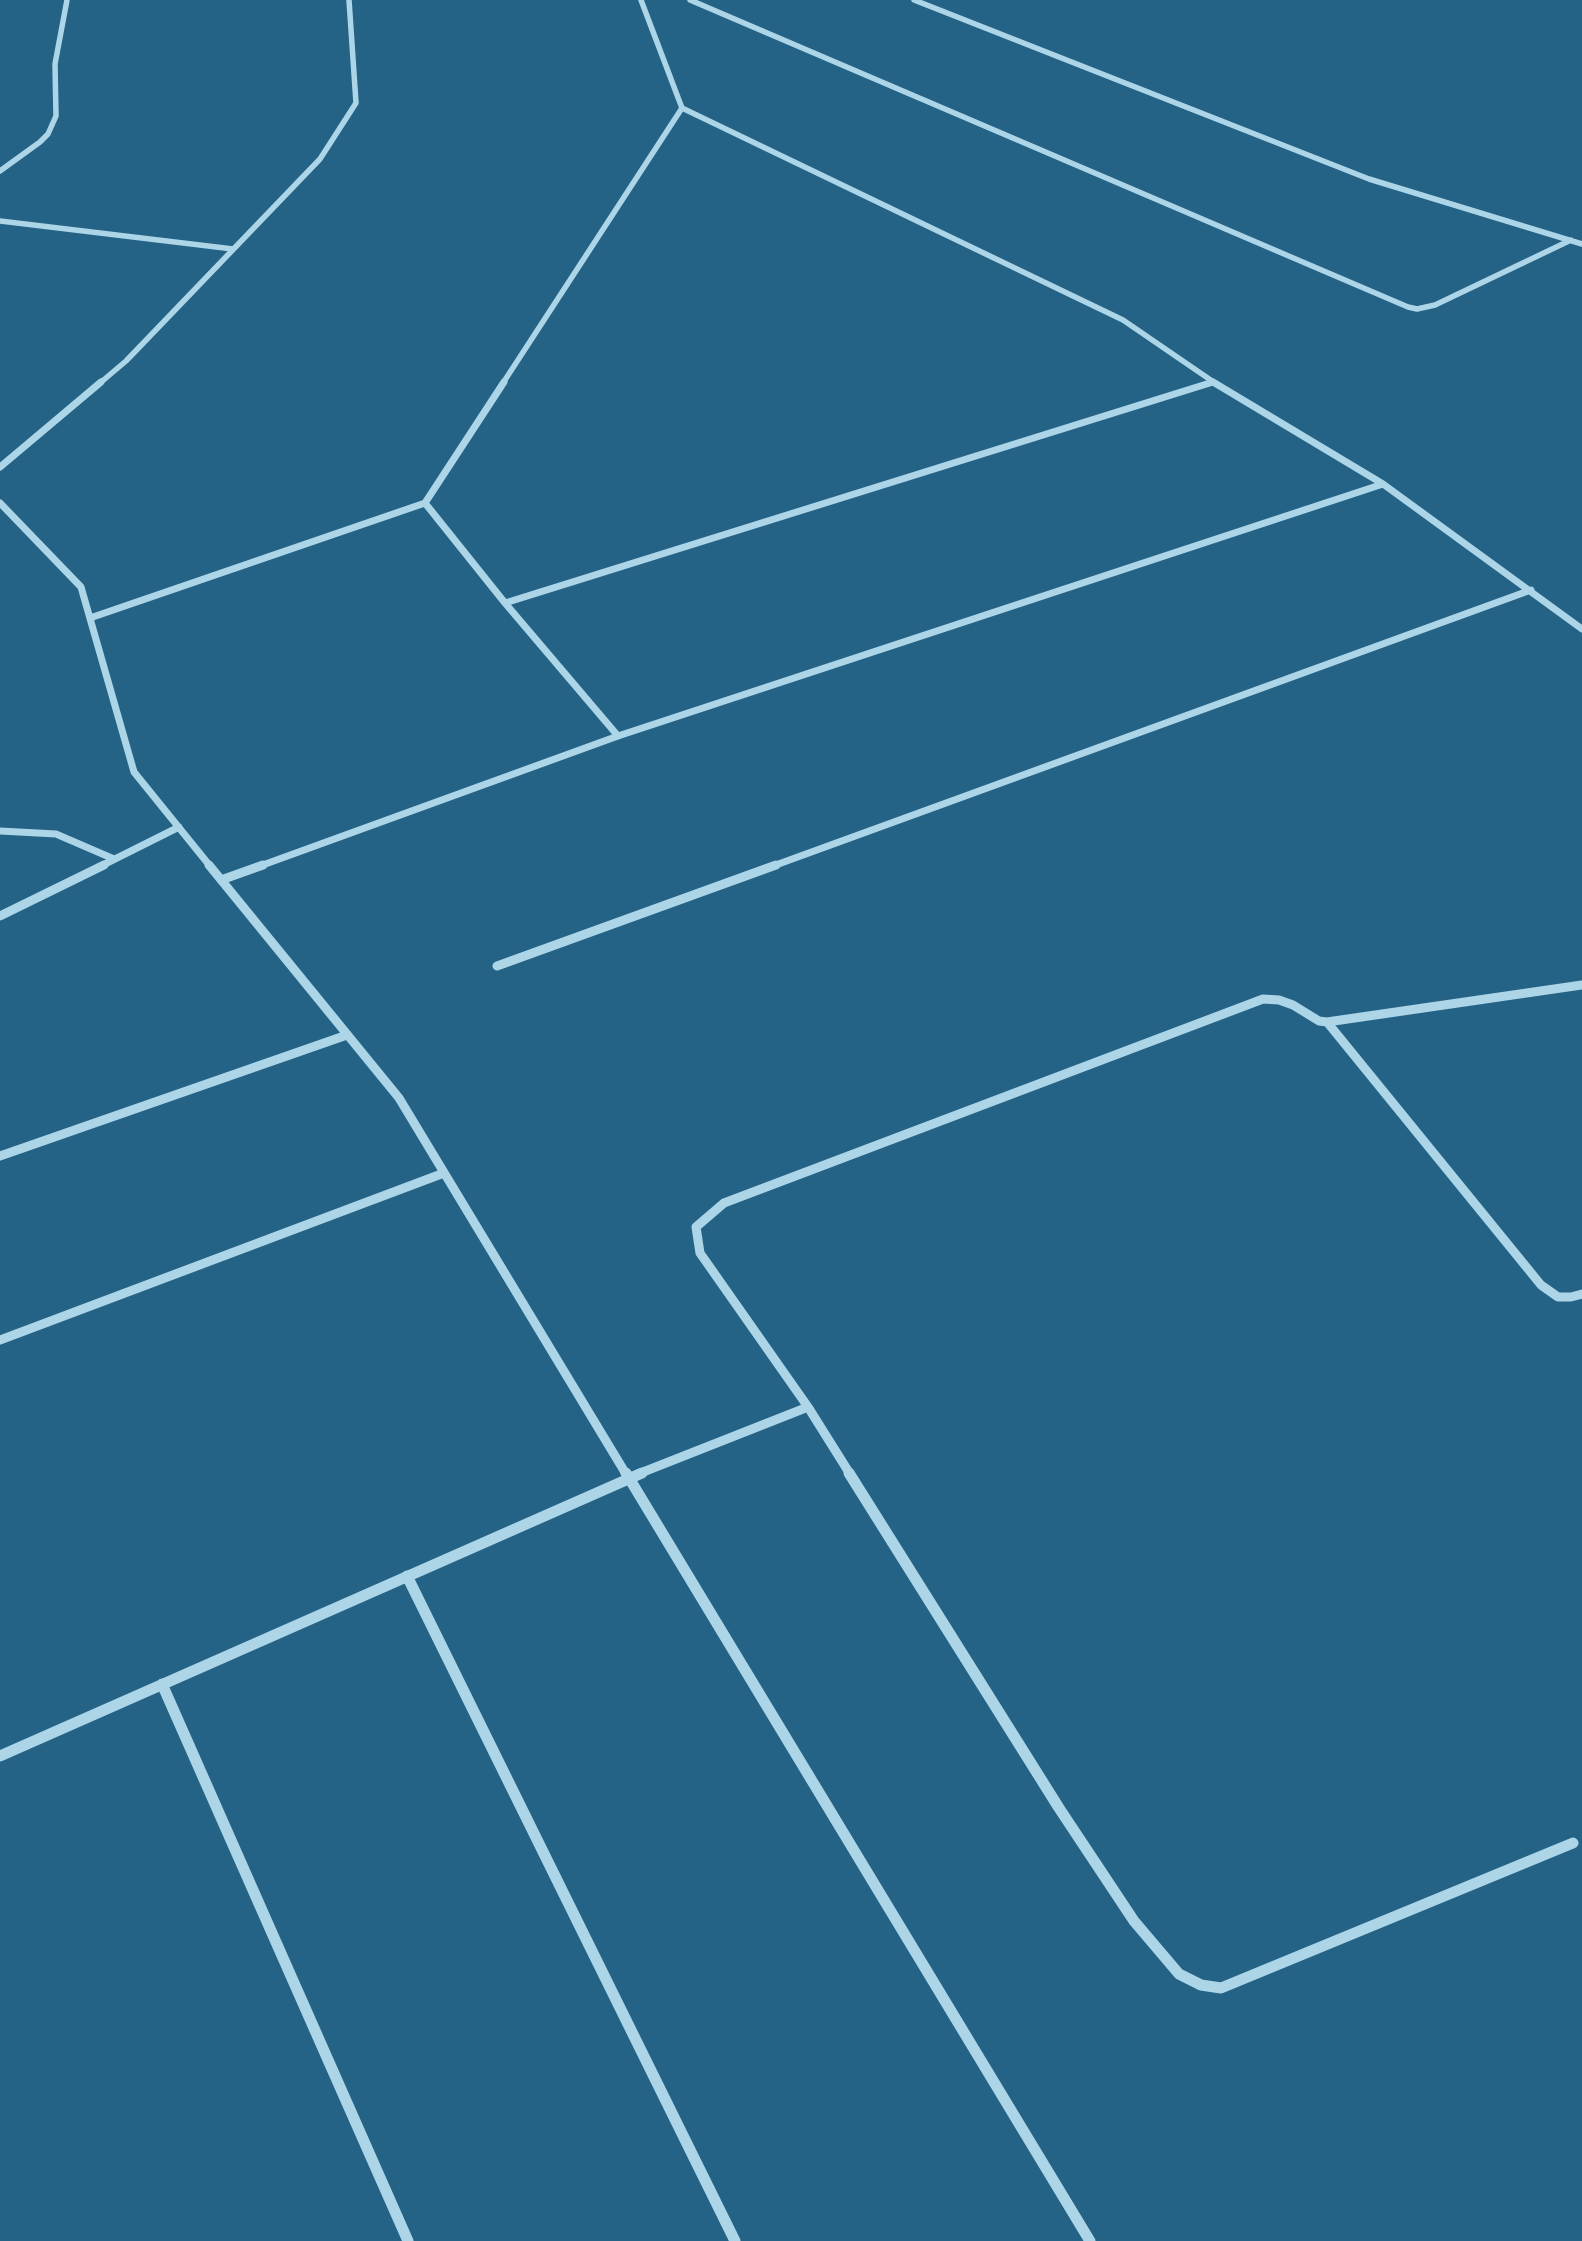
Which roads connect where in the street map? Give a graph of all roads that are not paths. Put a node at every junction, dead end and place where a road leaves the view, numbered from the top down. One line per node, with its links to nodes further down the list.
1 (67, 0): 7 (street)
2 (349, 0): 11 (street)
3 (641, 0): 6 (street)
4 (690, 0): 9 (street)
5 (914, 0): 9 (street)
6 (682, 108): 12 (street); 16 (street)
7 (0, 170)
8 (0, 221): 11 (street)
9 (1571, 240): 10 (street)
10 (1582, 244)
11 (233, 249): 13 (street)
12 (1212, 382): 14 (street); 18 (street)
13 (0, 467)
14 (1382, 484): 17 (street); 21 (street)
15 (0, 503): 19 (street)
16 (425, 503): 18 (street); 19 (street)
17 (1531, 590): 20 (street); 27 (street)
18 (505, 603): 21 (street)
19 (90, 618): 22 (street)
20 (1582, 629)
21 (618, 736): 25 (street)
22 (178, 827): 24 (street); 25 (street)
23 (0, 831): 24 (street)
24 (114, 859): 26 (street)
25 (221, 880): 30 (street)
26 (0, 916)
27 (497, 966)
28 (1582, 985): 29 (street)
29 (1327, 1022): 33 (street); 35 (street)
30 (348, 1036): 31 (street); 32 (street)
31 (0, 1156)
32 (444, 1173): 34 (street); 36 (street)
33 (1582, 1294)
34 (0, 1340)
35 (808, 1407): 36 (street); 40 (street)
36 (629, 1478): 37 (street); 43 (street)
37 (407, 1576): 38 (street); 42 (street)
38 (162, 1684): 39 (street); 41 (street)
39 (0, 1756)
40 (1573, 1843)
41 (408, 2241)
42 (735, 2241)
43 (1090, 2241)

